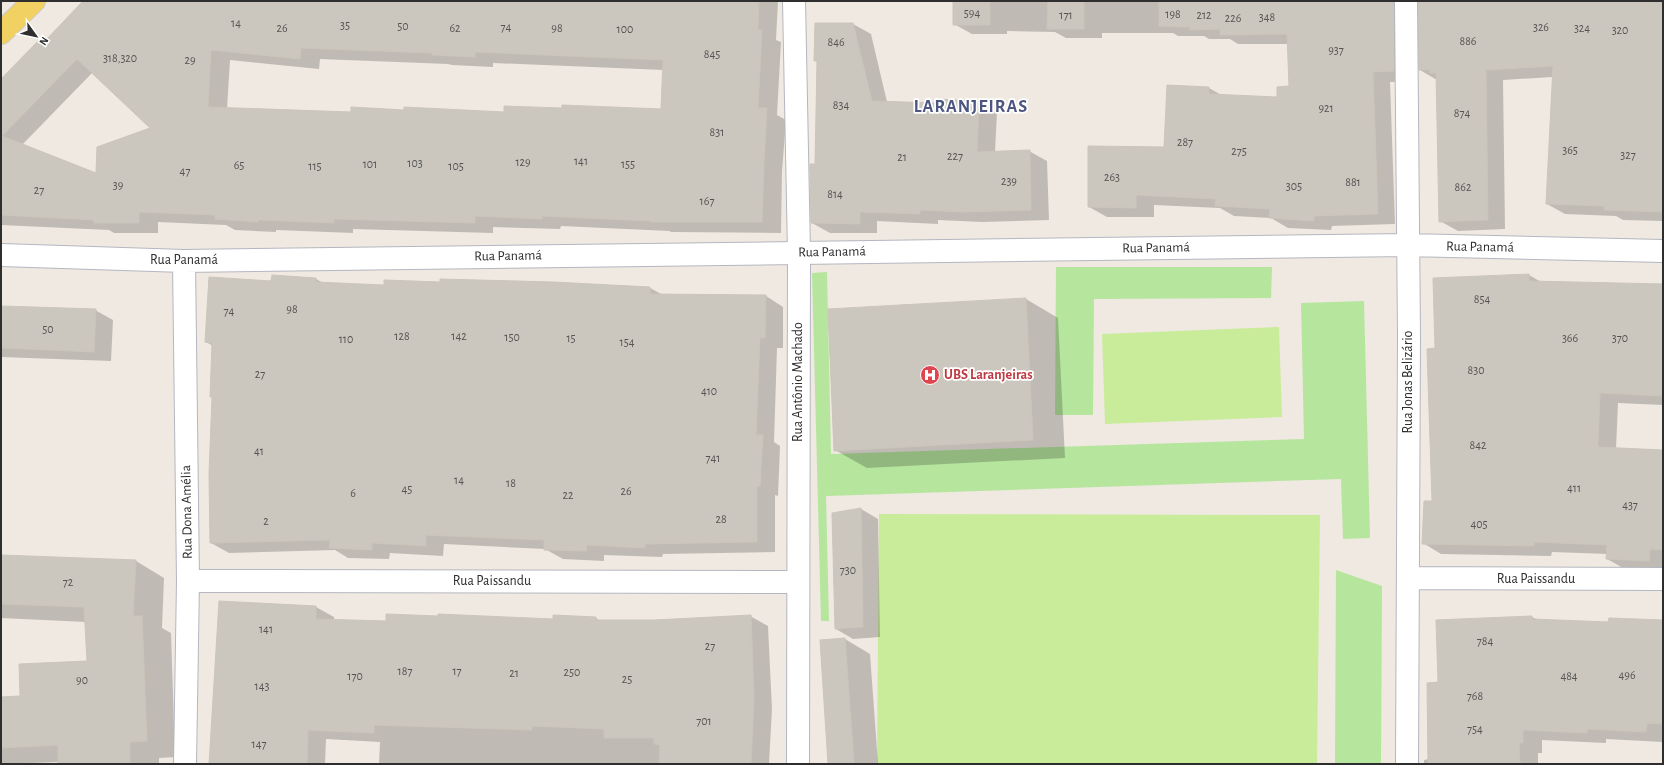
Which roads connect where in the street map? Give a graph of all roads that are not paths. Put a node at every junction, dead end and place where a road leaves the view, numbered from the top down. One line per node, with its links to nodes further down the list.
1 (794, 1): 7 (street, Rua Antônio Machado)
2 (1406, 1): 5 (street, Rua Jonas Belizário)
3 (30, 3): 4 (main road)
4 (1, 33)
5 (1407, 245): 6 (street, Rua Panamá); 7 (street, Rua Panamá); 10 (street, Rua Jonas Belizário)
6 (1663, 251)
7 (799, 252): 9 (street, Rua Panamá); 13 (street, Rua Antônio Machado)
8 (1, 256): 9 (street, Rua Panamá)
9 (184, 261): 12 (street, Rua Dona Amélia)
10 (1408, 578): 11 (street, Rua Paissandu); 16 (street, Rua Jonas Belizário)
11 (1663, 579)
12 (188, 581): 13 (street, Rua Paissandu); 14 (street, Rua Dona Amélia)
13 (797, 582): 15 (street, Rua Antônio Machado)
14 (185, 764)
15 (798, 764)
16 (1407, 764)

